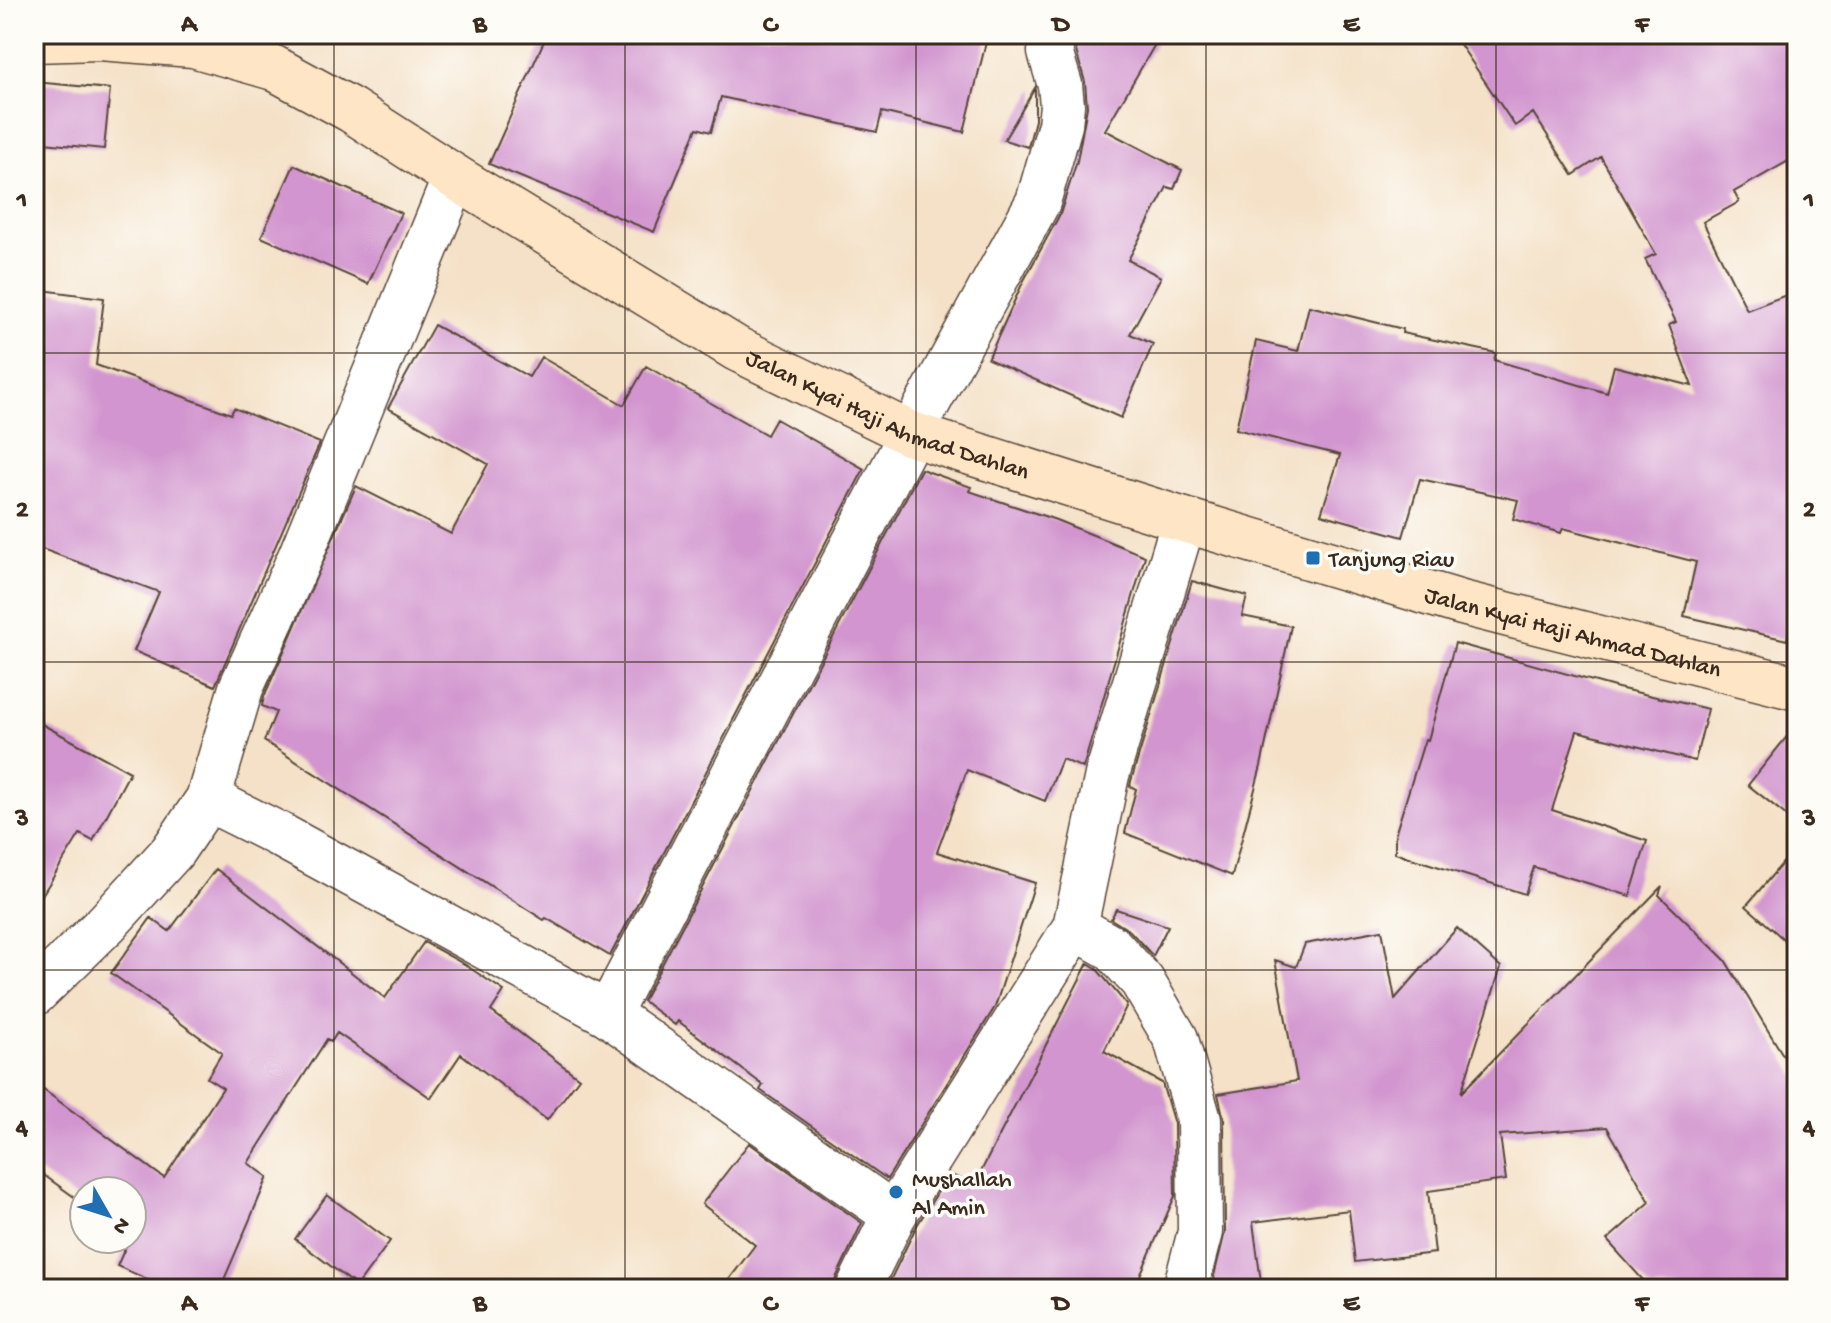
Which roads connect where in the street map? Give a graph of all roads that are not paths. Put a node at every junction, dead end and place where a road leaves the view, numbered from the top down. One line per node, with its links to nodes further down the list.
1 (1054, 34): 4 (street)
2 (34, 40): 3 (main road, Jalan Kyai Haji Ahmad Dahlan)
3 (455, 177): 4 (main road, Jalan Kyai Haji Ahmad Dahlan); 7 (street)
4 (911, 434): 5 (main road, Jalan Kyai Haji Ahmad Dahlan); 10 (street)
5 (1184, 520): 6 (main road, Jalan Kyai Haji Ahmad Dahlan); 8 (street)
6 (1797, 688)
7 (208, 799): 9 (street); 10 (street)
8 (1075, 927): 11 (street); 13 (street)
9 (34, 994)
10 (608, 1014): 11 (street)
11 (894, 1215): 12 (street)
12 (858, 1289)
13 (1185, 1289)

